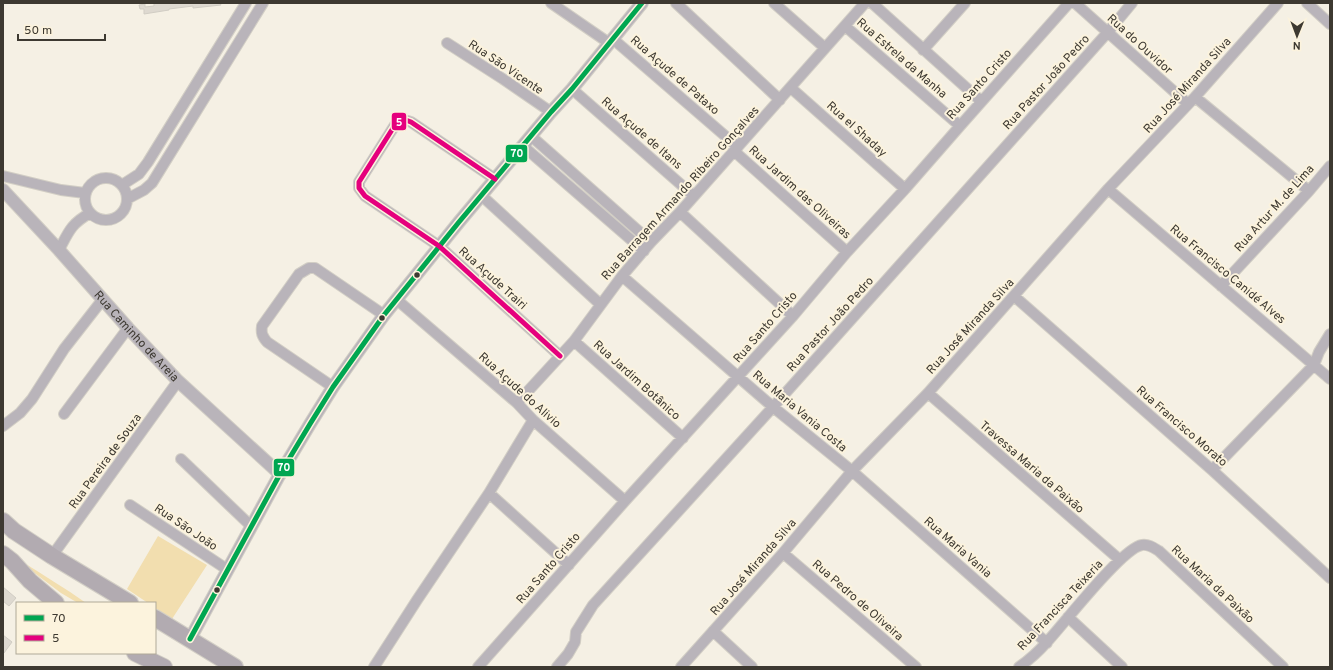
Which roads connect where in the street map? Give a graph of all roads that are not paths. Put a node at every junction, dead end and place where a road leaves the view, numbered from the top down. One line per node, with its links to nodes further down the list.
1 (246, 3): 35 (street)
2 (263, 3): 43 (street)
3 (551, 3): 18 (street, Rua Açude de Pataxo)
4 (642, 3): 18 (street)
5 (676, 3): 24 (street)
6 (774, 3): 20 (street)
7 (865, 3): 16 (street, Rua Barragem Armando Ribeiro Gonçalves)
8 (872, 3): 21 (street)
9 (965, 3): 21 (street)
10 (1069, 3): 25 (street, Rua Santo Cristo)
11 (1075, 3): 17 (street, Rua do Ouvidor)
12 (1132, 3): 17 (street, Rua Pastor João Pedro)
13 (1278, 3): 26 (street, Rua José Miranda Silva)
14 (1307, 3): 15 (street)
15 (1330, 24)
16 (845, 26): 20 (street, Rua Barragem Armando Ribeiro Gonçalves); 28 (street, Rua Estrela da Manha)
17 (1108, 32): 26 (street, Rua do Ouvidor); 70 (street, Rua Pastor João Pedro)
18 (611, 41): 23 (street); 31 (street, Rua Açude de Pataxo)
19 (447, 43): 27 (street, Rua São Vicente)
20 (824, 48): 22 (street, Rua Barragem Armando Ribeiro Gonçalves)
21 (923, 50): 25 (street)
22 (791, 88): 24 (street, Rua Barragem Armando Ribeiro Gonçalves); 36 (street, Rua el Shaday)
23 (572, 89): 27 (street); 42 (street, Rua Açude de Itans)
24 (780, 100): 31 (street, Rua Barragem Armando Ribeiro Gonçalves)
25 (982, 101): 28 (street, Rua Santo Cristo)
26 (1191, 101): 38 (street, Rua José Miranda Silva); 39 (street, Rua do Ouvidor)
27 (551, 112): 29 (street)
28 (960, 126): 36 (street, Rua Santo Cristo)
29 (531, 136): 30 (street); 46 (street)
30 (523, 146): 34 (street); 49 (street)
31 (736, 149): 42 (street, Rua Barragem Armando Ribeiro Gonçalves); 50 (street, Rua Jardim das Oliveiras)
32 (1330, 166): 39 (street, Rua Artur M. de Lima)
33 (3, 176): 40 (street)
34 (495, 179): 41 (street); 47 (street, Rua Açude Trairi)
35 (122, 185): 40 (street); 43 (street)
36 (905, 189): 50 (street, Rua Santo Cristo)
37 (3, 190): 48 (street, Rua Caminho de Areia)
38 (1108, 190): 52 (street, Rua Francisco Canidé Alves); 53 (street, Rua José Miranda Silva)
39 (1309, 192): 52 (street, Rua Artur M. de Lima)
40 (85, 193): 45 (street)
41 (482, 196): 47 (street); 56 (street)
42 (694, 196): 44 (street, Rua Barragem Armando Ribeiro Gonçalves)
43 (127, 199): 45 (street)
44 (680, 212): 46 (street, Rua Barragem Armando Ribeiro Gonçalves); 58 (street)
45 (90, 213): 48 (street)
46 (651, 242): 49 (street, Rua Barragem Armando Ribeiro Gonçalves)
47 (439, 246): 54 (street); 62 (street, Rua Açude Trairi)
48 (59, 250): 55 (street, Rua Caminho de Areia)
49 (644, 251): 51 (street, Rua Barragem Armando Ribeiro Gonçalves)
50 (848, 252): 58 (street, Rua Santo Cristo)
51 (622, 276): 56 (street, Rua Barragem Armando Ribeiro Gonçalves); 64 (street, Rua Maria Vania Costa)
52 (1221, 286): 63 (street, Rua Francisco Canidé Alves)
53 (1014, 296): 68 (street, Rua José Miranda Silva); 76 (street, Rua Francisco Morato)
54 (396, 299): 57 (street); 69 (street, Rua Açude do Alivio)
55 (103, 300): 59 (street, Rua Caminho de Areia); 73 (street)
56 (600, 304): 61 (street, Rua Barragem Armando Ribeiro Gonçalves)
57 (384, 315): 67 (street); 67 (street)
58 (793, 316): 64 (street, Rua Santo Cristo)
59 (128, 328): 66 (street, Rua Caminho de Areia); 71 (street)
60 (1330, 334): 63 (street)
61 (574, 341): 62 (street, Rua Barragem Armando Ribeiro Gonçalves); 74 (street, Rua Jardim Botânico)
62 (560, 356): 69 (street, Rua Barragem Armando Ribeiro Gonçalves)
63 (1314, 365): 65 (street, Rua Francisco Canidé Alves); 76 (street)
64 (739, 377): 70 (street, Rua Maria Vania Costa); 74 (street, Rua Santo Cristo)
65 (1330, 379)
66 (178, 381): 78 (street, Rua Caminho de Areia); 86 (street, Rua Pereira de Souza)
67 (333, 387): 78 (street)
68 (928, 393): 77 (street, Rua José Miranda Silva); 87 (street, Travessa Maria da Paixão)
69 (517, 403): 72 (street, Rua Açude do Alivio)
70 (773, 407): 77 (street, Rua Maria Vania Costa); 103 (street, Rua Pastor João Pedro)
71 (64, 414)
72 (533, 420): 79 (street); 80 (street, Rua Açude do Alivio)
73 (3, 426)
74 (683, 438): 80 (street, Rua Santo Cristo)
75 (181, 459): 83 (street)
76 (1212, 470): 90 (street, Rua Francisco Morato)
77 (852, 471): 84 (street, Rua José Miranda Silva); 97 (street, Rua Maria Vania)
78 (280, 474): 83 (street)
79 (489, 493): 88 (street); 101 (street)
80 (624, 501): 88 (street, Rua Santo Cristo)
81 (130, 505): 89 (street, Rua São João)
82 (3, 521): 86 (main road)
83 (251, 526): 89 (street)
84 (783, 553): 95 (street, Rua José Miranda Silva); 106 (street, Rua Pedro de Oliveira)
85 (3, 554): 91 (main road)
86 (52, 556): 92 (main road)
87 (1120, 560): 93 (street, Rua Francisca Teixeria); 109 (street, Rua Maria da Paixão)
88 (568, 565): 102 (street, Rua Santo Cristo)
89 (228, 570): 96 (street)
90 (1330, 578)
91 (55, 602)
92 (128, 602)
93 (1068, 617): 97 (street, Rua Francisca Teixeria); 108 (street)
94 (156, 619): 96 (main road)
95 (712, 632): 104 (street, Rua José Miranda Silva); 105 (street)
96 (190, 639): 100 (main road)
97 (1047, 643): 107 (street, Rua Francisca Teixeria)
98 (137, 654): 99 (main road)
99 (164, 667)
100 (235, 667)
101 (374, 667)
102 (478, 667)
103 (557, 667)
104 (681, 667)
105 (752, 667)
106 (916, 667)
107 (1019, 667)
108 (1122, 667)
109 (1283, 667)

